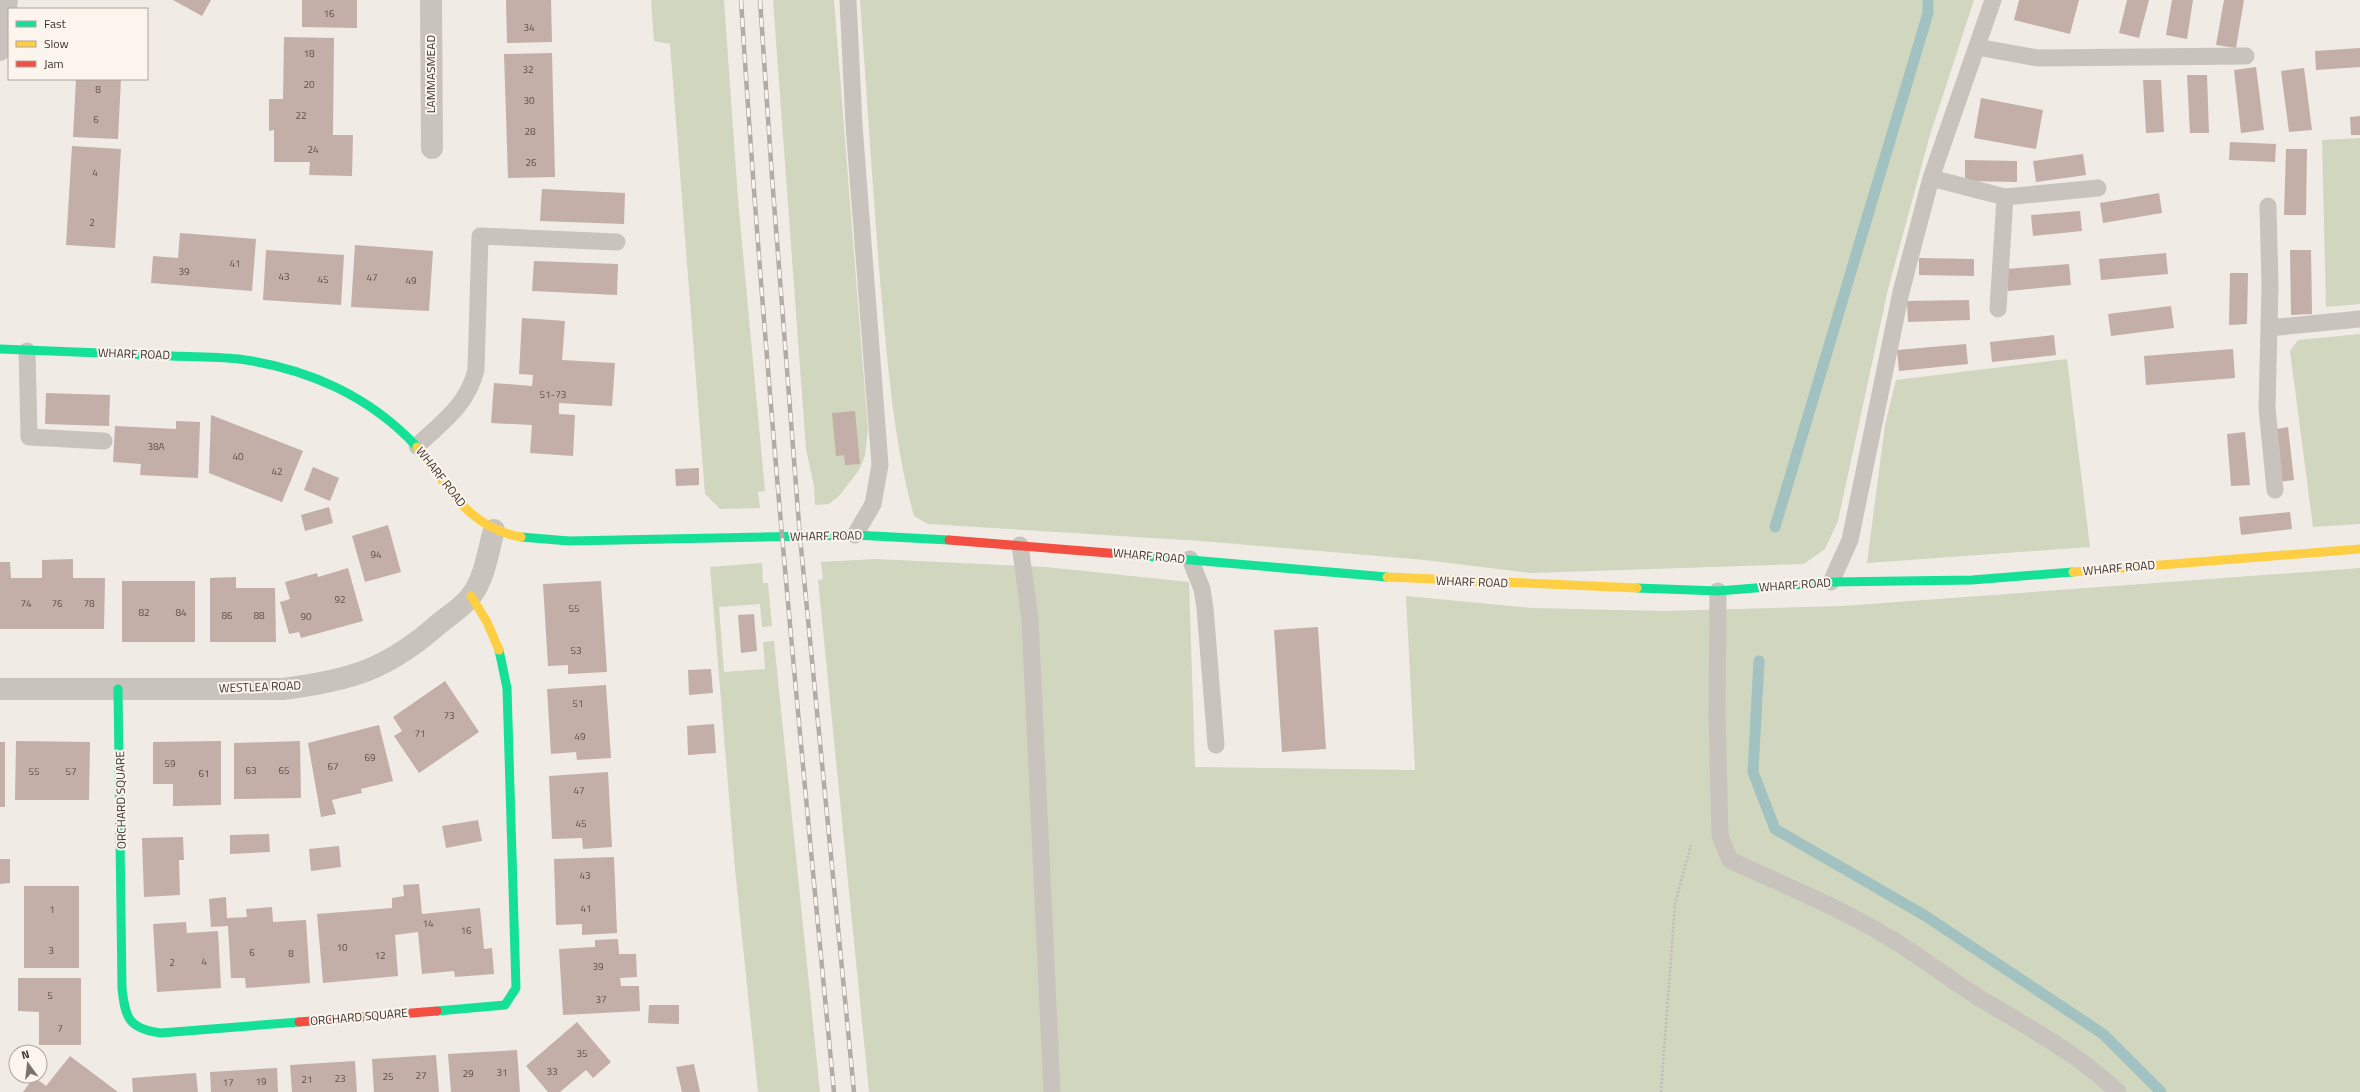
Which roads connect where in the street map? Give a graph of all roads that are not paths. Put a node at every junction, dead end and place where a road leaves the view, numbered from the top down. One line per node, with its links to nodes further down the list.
1 (7, 0): 6 (street)
2 (431, 0): 8 (street, LAMMASMEAD)
3 (848, 0): 23 (lane)
4 (1993, 0): 5 (lane)
5 (1977, 47): 7 (lane); 9 (lane)
6 (0, 50)
7 (2246, 56)
8 (432, 148)
9 (1931, 178): 11 (lane); 27 (lane)
10 (2098, 188): 11 (lane)
11 (2005, 197): 14 (lane)
12 (2268, 206): 16 (lane)
13 (618, 242): 20 (lane)
14 (1998, 309)
15 (2360, 319): 16 (lane)
16 (2269, 328): 21 (lane)
17 (0, 349): 18 (street, WHARF ROAD)
18 (27, 351): 19 (lane); 20 (street, WHARF ROAD)
19 (104, 441)
20 (417, 446): 22 (street, WHARF ROAD)
21 (2275, 490)
22 (494, 530): 23 (street, WHARF ROAD); 29 (street, WESTLEA ROAD)
23 (855, 535): 24 (street, WHARF ROAD)
24 (1020, 545): 26 (street, WHARF ROAD); 33 (lane)
25 (2360, 549): 27 (street, WHARF ROAD)
26 (1190, 559): 28 (street, WHARF ROAD); 32 (lane)
27 (1831, 582): 28 (street, WHARF ROAD)
28 (1718, 591): 34 (lane)
29 (471, 596): 31 (street, WESTLEA ROAD); 31 (street, ORCHARD SQUARE)
30 (0, 689): 31 (street, WESTLEA ROAD)
31 (118, 689)
32 (1216, 745)
33 (1052, 1092)
34 (2118, 1092)

